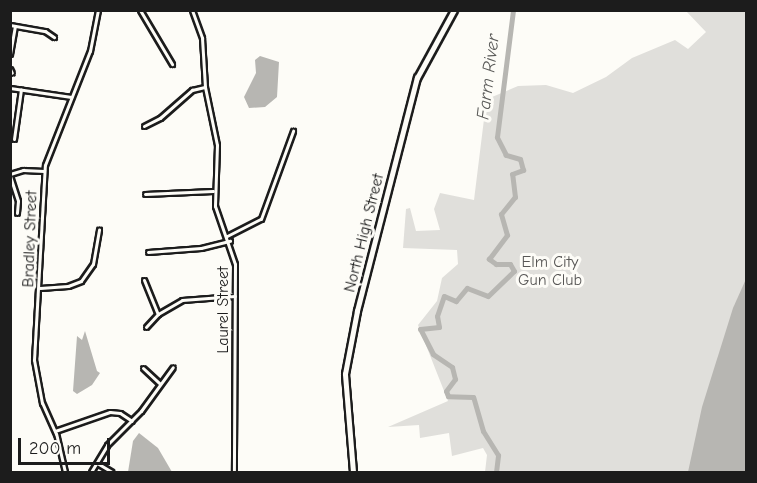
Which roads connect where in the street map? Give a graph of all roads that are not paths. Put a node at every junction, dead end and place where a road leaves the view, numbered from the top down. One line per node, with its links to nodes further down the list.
1 (98, 10): 12 (street, Bradley Street)
2 (140, 10): 8 (street)
3 (192, 10): 9 (street, Laurel Street)
4 (454, 10): 40 (main road, North High Street)
5 (13, 25): 6 (street); 7 (street)
6 (54, 37)
7 (10, 54)
8 (172, 64)
9 (205, 87): 13 (street); 18 (street, Laurel Street)
10 (10, 88): 11 (street)
11 (21, 89): 12 (street); 15 (street)
12 (71, 97): 16 (street, Bradley Street)
13 (144, 126)
14 (293, 131): 22 (street)
15 (14, 139)
16 (44, 171): 17 (street); 26 (street, Bradley Street)
17 (10, 175): 20 (street)
18 (213, 191): 19 (street); 22 (street, Laurel Street)
19 (144, 194)
20 (16, 213)
21 (99, 230): 26 (street)
22 (227, 236): 23 (street, Laurel Street)
23 (230, 241): 24 (street); 27 (street, Laurel Street)
24 (148, 252)
25 (144, 280): 28 (street)
26 (40, 288): 34 (street, Bradley Street)
27 (235, 296): 28 (street); 39 (street, Laurel Street)
28 (158, 314): 29 (street)
29 (146, 327)
30 (173, 367): 32 (street)
31 (142, 368): 32 (street)
32 (160, 384): 33 (street)
33 (132, 421): 34 (street); 35 (street)
34 (55, 431): 36 (street, Bradley Street)
35 (97, 463): 37 (street); 38 (street)
36 (65, 472)
37 (91, 472)
38 (112, 472)
39 (234, 472)
40 (353, 472)

